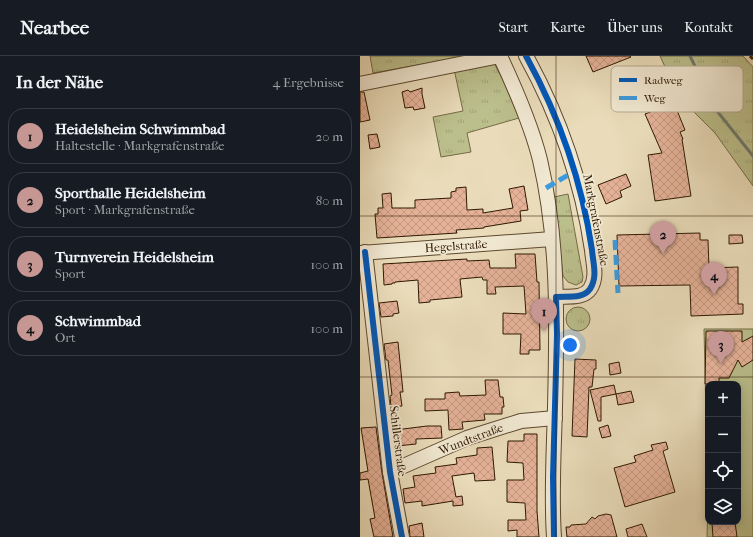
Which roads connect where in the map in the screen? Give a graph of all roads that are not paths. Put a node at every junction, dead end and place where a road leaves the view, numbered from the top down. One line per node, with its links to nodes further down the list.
1 (500, 56): 3 (street); 4 (street)
2 (526, 56): 6 (street, Markgrafenstraße)
3 (360, 84)
4 (552, 239): 5 (street, Hegelstraße); 6 (street)
5 (363, 253): 8 (street, Schillerstraße)
6 (556, 296): 7 (street)
7 (555, 418): 8 (street, Wundtstraße); 10 (street)
8 (390, 472): 9 (street, Schillerstraße)
9 (402, 537)
10 (554, 537)

